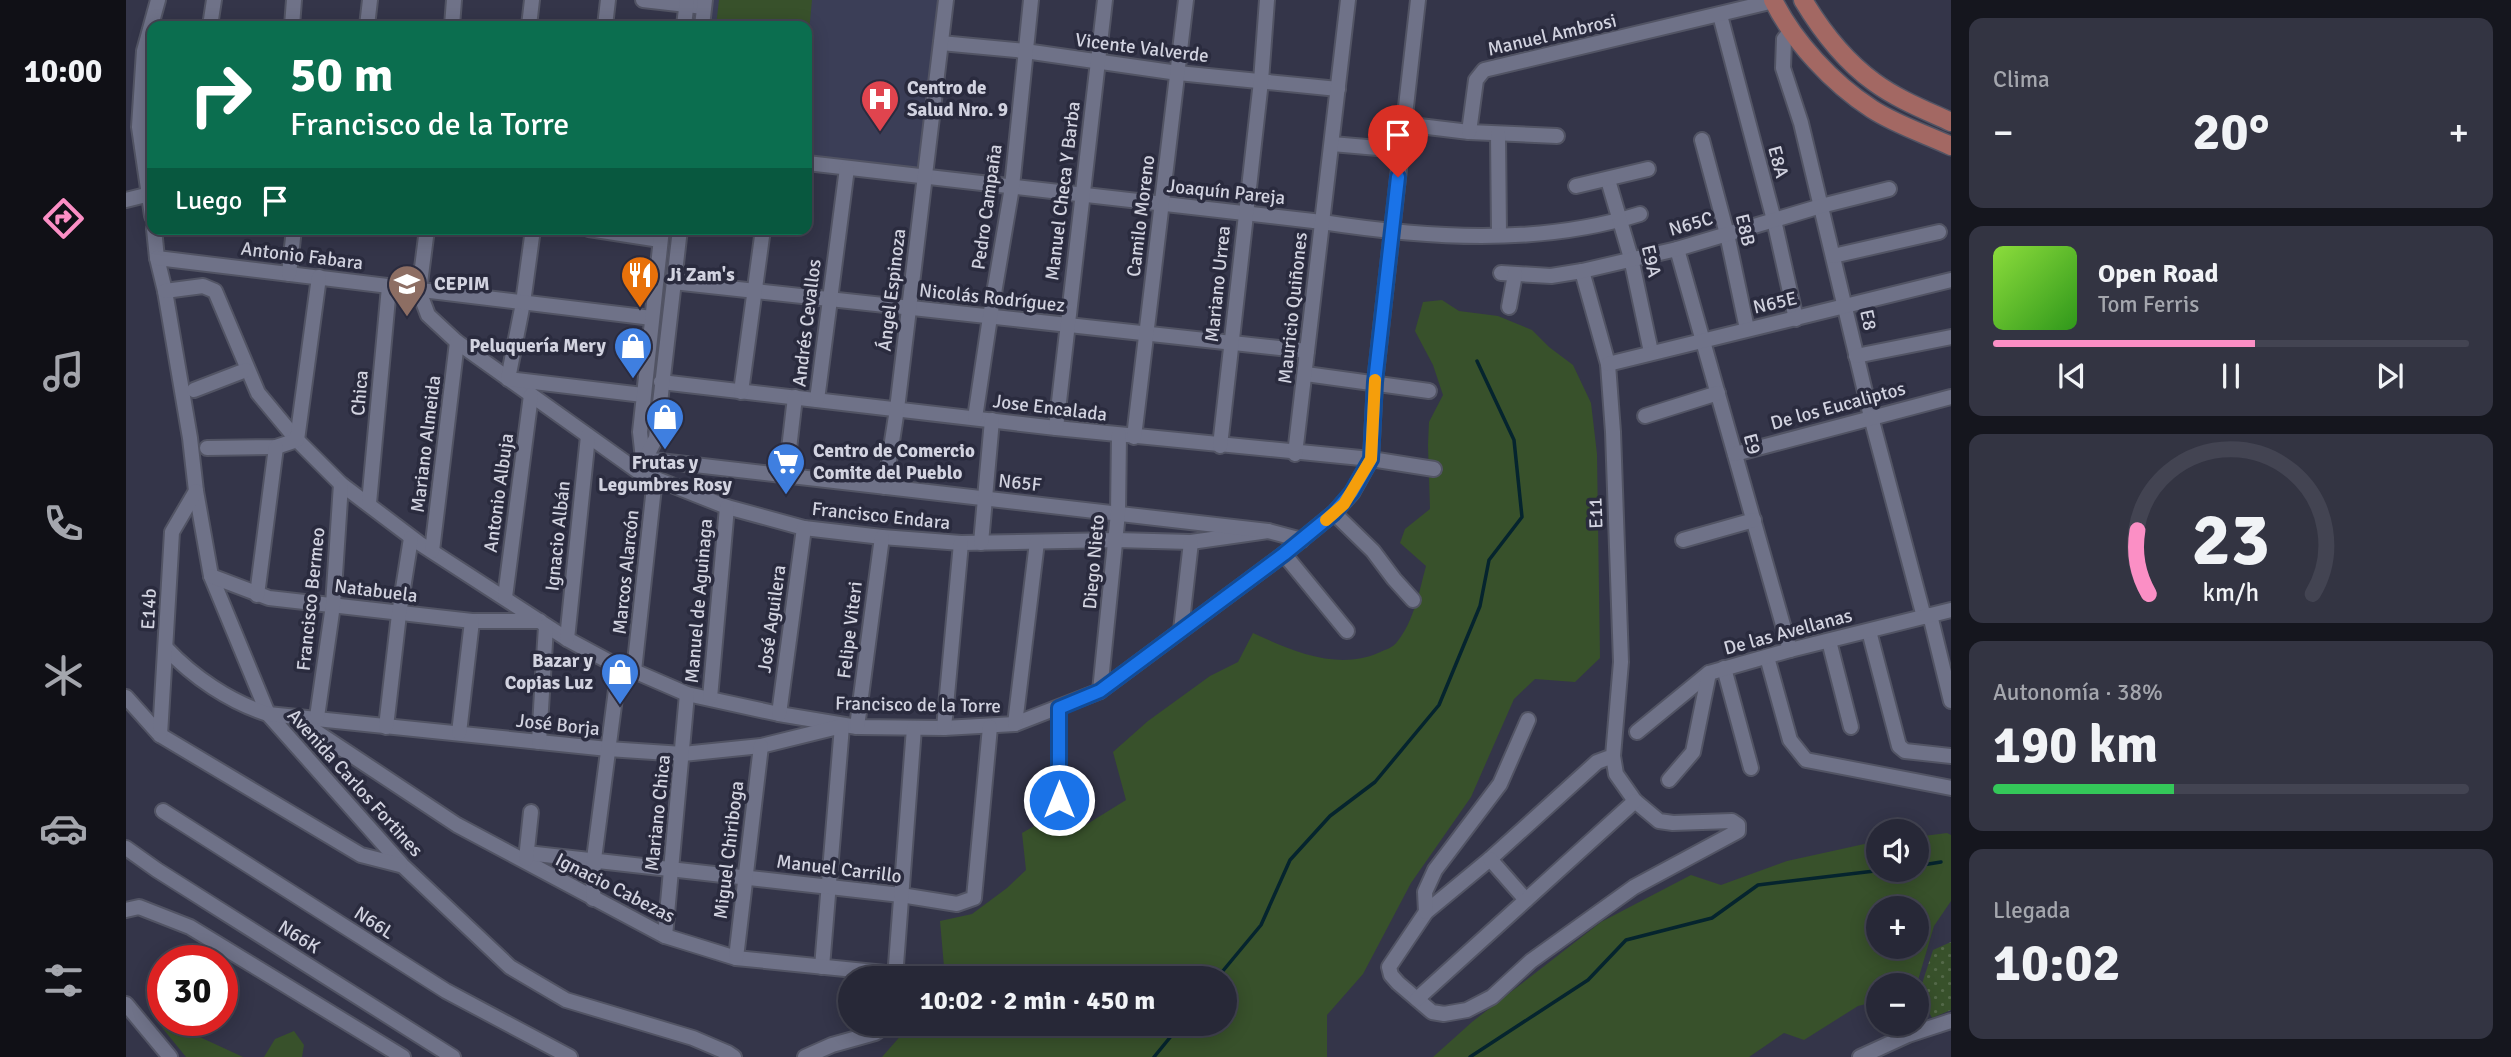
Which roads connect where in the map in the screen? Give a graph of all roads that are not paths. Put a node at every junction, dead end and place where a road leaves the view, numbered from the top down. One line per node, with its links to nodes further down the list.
1 (158, 0): 21 (street)
2 (214, 0): 22 (street)
3 (295, 0): 23 (street)
4 (370, 0): 24 (street)
5 (454, 0): 25 (street)
6 (532, 0): 26 (street)
7 (608, 0): 27 (street)
8 (643, 0): 18 (street)
9 (946, 0): 31 (street, Ángel Espinoza)
10 (1031, 0): 32 (street, Pedro Campaña)
11 (1105, 0): 33 (street, Manuel Checa Y Barba)
12 (1186, 0): 34 (street, Camilo Moreno)
13 (1267, 0): 35 (street, Mariano Urrea)
14 (1348, 0): 36 (street, Mauricio Quiñones)
15 (1418, 0): 38 (street, Francisco de la Torre)
16 (1803, 0): 37 (main road)
17 (1774, 1): 20 (street, Manuel Ambrosi); 29 (main road)
18 (686, 2): 19 (street); 28 (street)
19 (705, 4)
20 (1720, 15): 39 (street, Manuel Ambrosi); 63 (street, E8A)
21 (152, 21)
22 (212, 21)
23 (293, 21)
24 (368, 21)
25 (452, 21)
26 (529, 21)
27 (606, 21)
28 (684, 21)
29 (1790, 32): 44 (main road); 59 (street, E8)
30 (147, 40): 46 (street)
31 (941, 43): 32 (street, Vicente Valverde); 50 (street, Ángel Espinoza)
32 (1025, 51): 33 (street, Vicente Valverde); 53 (street, Pedro Campaña)
33 (1098, 63): 34 (street, Vicente Valverde); 56 (street, Manuel Checa Y Barba)
34 (1178, 73): 35 (street, Vicente Valverde); 58 (street, Camilo Moreno)
35 (1261, 80): 36 (street, Vicente Valverde); 60 (street, Mariano Urrea)
36 (1338, 89): 43 (street, Mauricio Quiñones)
37 (1951, 122)
38 (1404, 124): 39 (street); 45 (street, Francisco de la Torre)
39 (1469, 132): 40 (street)
40 (1498, 134): 41 (street); 75 (street)
41 (1557, 136)
42 (1702, 140): 67 (street, E8B)
43 (1332, 144): 45 (street); 64 (street, Mauricio Quiñones)
44 (1951, 146)
45 (1401, 149): 65 (street, Francisco de la Torre)
46 (147, 164)
47 (812, 164): 48 (street, Joaquín Pareja)
48 (847, 168): 50 (street, Joaquín Pareja); 89 (street, Andrés Cevallos)
49 (1648, 169): 51 (street)
50 (925, 177): 53 (street, Joaquín Pareja); 93 (street, Ángel Espinoza)
51 (1608, 180): 52 (street); 62 (street, E9A)
52 (1576, 186)
53 (1012, 187): 56 (street, Joaquín Pareja); 94 (street, Pedro Campaña)
54 (1889, 189): 59 (street, N65C)
55 (147, 195): 57 (street)
56 (1081, 196): 58 (street, Joaquín Pareja); 97 (street, Manuel Checa Y Barba)
57 (126, 200)
58 (1162, 205): 60 (street, Joaquín Pareja); 99 (street, Camilo Moreno)
59 (1821, 206): 63 (street, N65C); 77 (street, E8)
60 (1245, 214): 64 (street, Joaquín Pareja); 103 (street, Mariano Urrea)
61 (1640, 214): 62 (street, Joaquín Pareja)
62 (1620, 220): 75 (street, Joaquín Pareja); 79 (street, E9A)
63 (1773, 220): 67 (street, N65C); 96 (street, E8A)
64 (1322, 222): 65 (street, Joaquín Pareja); 104 (street, Mauricio Quiñones)
65 (1391, 232): 75 (street, Joaquín Pareja); 112 (street, Francisco de la Torre)
66 (1939, 232): 77 (street)
67 (1727, 234): 76 (street, N65C); 98 (street, E8B)
68 (155, 235): 78 (street, Avenida Carlos Fortines)
69 (293, 235): 81 (street)
70 (426, 235): 87 (street)
71 (532, 235): 90 (street)
72 (661, 235): 95 (street)
73 (679, 235): 84 (street)
74 (762, 235): 88 (street)
75 (1499, 235)
76 (1677, 249): 79 (street, N65C); 101 (street, E9)
77 (1833, 256): 91 (street, E8)
78 (157, 258): 81 (street, Antonio Fabara); 86 (street, Avenida Carlos Fortines)
79 (1631, 258): 80 (street, N65C); 105 (street, E9A)
80 (1582, 271): 92 (street, N65C); 107 (street, E11)
81 (289, 274): 82 (street, Antonio Fabara)
82 (319, 278): 85 (street, Antonio Fabara); 131 (street)
83 (1951, 280): 91 (street, N65E)
84 (674, 282): 88 (street, Nicolás Rodríguez); 111 (street)
85 (389, 287): 87 (street, Antonio Fabara); 146 (street, Chica)
86 (165, 291): 108 (street, Francisco de la Torre); 144 (street, Avenida Carlos Fortines)
87 (419, 291): 90 (street, Antonio Fabara); 102 (street, Francisco Endara)
88 (755, 292): 89 (street, Nicolás Rodríguez); 115 (street)
89 (830, 299): 93 (street, Nicolás Rodríguez); 121 (street, Andrés Cevallos)
90 (523, 303): 95 (street, Antonio Fabara); 110 (street)
91 (1845, 306): 96 (street, N65E); 106 (street, E8)
92 (1509, 307)
93 (909, 308): 94 (street, Nicolás Rodríguez); 122 (street, Ángel Espinoza)
94 (990, 317): 97 (street, Nicolás Rodríguez); 125 (street, Pedro Campaña)
95 (652, 318): 118 (street)
96 (1796, 319): 98 (street, N65E)
97 (1067, 326): 99 (street, Nicolás Rodríguez); 127 (street, Manuel Checa Y Barba)
98 (1747, 329): 101 (street, N65E)
99 (1146, 334): 103 (street, Nicolás Rodríguez); 130 (street, Camilo Moreno)
100 (1951, 337): 106 (street)
101 (1703, 340): 105 (street, N65E); 116 (street, E9)
102 (457, 342): 110 (street, Francisco Endara); 162 (street, Mariano Almeida)
103 (1231, 343): 104 (street, Nicolás Rodríguez); 132 (street, Mariano Urrea)
104 (1307, 351): 109 (street, Mauricio Quiñones)
105 (1651, 352): 107 (street, N65E)
106 (1856, 356): 124 (street, E8)
107 (1608, 365): 210 (street, E11)
108 (246, 370): 113 (street); 131 (street, Francisco de la Torre)
109 (1306, 374): 112 (street); 135 (street, Mauricio Quiñones)
110 (508, 379): 117 (street, Francisco Endara); 118 (street)
111 (661, 382): 115 (street, Jose Encalada); 138 (street)
112 (1375, 382): 114 (street); 137 (street, Francisco de la Torre)
113 (194, 390)
114 (1429, 391)
115 (741, 392): 119 (street, Jose Encalada)
116 (1718, 393): 123 (street); 136 (street, E9)
117 (531, 395): 129 (street, Francisco Endara); 166 (street, Antonio Albuja)
118 (643, 395): 138 (street)
119 (795, 397): 121 (street, Jose Encalada); 140 (street, Andrés Cevallos)
120 (1951, 397): 124 (street, De los Eucaliptos)
121 (817, 400): 122 (street, Jose Encalada)
122 (897, 409): 125 (street, Jose Encalada); 143 (street, Ángel Espinoza)
123 (1645, 416)
124 (1871, 417): 136 (street, De los Eucaliptos); 171 (street, E8)
125 (975, 418): 126 (street, Jose Encalada)
126 (992, 420): 127 (street, Jose Encalada); 145 (street)
127 (1056, 428): 128 (street, Jose Encalada)
128 (1119, 435): 130 (street, Jose Encalada); 148 (street, Diego Nieto)
129 (588, 436): 138 (street, Francisco Endara); 177 (street, Ignacio Albán)
130 (1134, 437): 132 (street, Jose Encalada)
131 (296, 440): 133 (street); 142 (street, Francisco de la Torre)
132 (1220, 446): 135 (street, Jose Encalada)
133 (276, 447): 134 (street); 165 (street)
134 (207, 448)
135 (1295, 454): 137 (street, Jose Encalada)
136 (1735, 454): 150 (street, E9)
137 (1371, 459): 139 (street, Jose Encalada); 149 (street, Francisco de la Torre)
138 (641, 465): 140 (street, N65F); 141 (street, Francisco Endara)
139 (1434, 469)
140 (786, 475): 143 (street, N65F)
141 (656, 478): 147 (street, Francisco Endara); 183 (street, Marcos Alarcón)
142 (341, 484): 146 (street, Francisco de la Torre); 168 (street, Francisco Bermeo)
143 (885, 487): 145 (street, N65F)
144 (196, 491): 164 (street, Avenida Carlos Fortines); 179 (street, E14b)
145 (985, 498): 148 (street, N65F); 158 (street)
146 (369, 503): 154 (street, Francisco de la Torre)
147 (727, 507): 151 (street, Francisco Endara); 188 (street, Manuel de Aguinaga)
148 (1118, 513): 152 (street, N65F); 155 (street, Diego Nieto)
149 (1334, 513): 156 (street, Francisco de la Torre); 167 (street)
150 (1754, 520): 157 (street); 180 (street, E9)
151 (804, 528): 153 (street, Francisco Endara); 192 (street, José Aguilera)
152 (1268, 531): 156 (street); 160 (street, Francisco Endara)
153 (882, 537): 161 (street, Francisco Endara); 198 (street, Felipe Viteri)
154 (411, 538): 162 (street, Francisco de la Torre); 170 (street)
155 (1116, 540): 159 (street, Francisco Endara); 160 (street, Francisco Endara); 185 (street, Diego Nieto)
156 (1302, 540): 163 (street, Francisco de la Torre)
157 (1683, 540)
158 (981, 542): 159 (street, Francisco Endara); 161 (street, Francisco Endara)
159 (1037, 542): 196 (street)
160 (1191, 542): 174 (street)
161 (961, 543): 202 (street)
162 (432, 551): 166 (street, Francisco de la Torre)
163 (1284, 554): 174 (street, Francisco de la Torre); 175 (street)
164 (211, 576): 165 (street, Natabuela); 191 (street, Avenida Carlos Fortines)
165 (257, 595): 168 (street, Natabuela)
166 (505, 597): 173 (street, Francisco de la Torre)
167 (1413, 600)
168 (333, 605): 170 (street, Natabuela); 194 (street, Francisco Bermeo)
169 (1951, 610): 171 (street, De las Avellanas)
170 (399, 614): 172 (street, Natabuela); 197 (street)
171 (1927, 616): 176 (street, De las Avellanas); 189 (street, E8)
172 (472, 621): 173 (street, Natabuela); 204 (street)
173 (543, 624): 177 (street, Francisco de la Torre); 206 (street)
174 (1181, 630): 185 (street, Francisco de la Torre)
175 (1346, 631)
176 (1869, 631): 178 (street, De las Avellanas); 211 (street)
177 (567, 639): 183 (street, Francisco de la Torre)
178 (1829, 640): 180 (street, De las Avellanas); 200 (street)
179 (166, 648): 191 (street); 205 (street, E14b)
180 (1790, 650): 181 (street, De las Avellanas)
181 (1767, 657): 182 (street, De las Avellanas); 214 (street)
182 (1724, 668): 184 (street, De las Avellanas); 212 (street)
183 (626, 669): 186 (street, Francisco de la Torre); 208 (street, Marcos Alarcón)
184 (1709, 673): 203 (street); 213 (street, De las Avellanas)
185 (1100, 691): 190 (street, Francisco de la Torre)
186 (688, 694): 188 (street, Francisco de la Torre); 209 (street, Mariano Chica)
187 (126, 697): 205 (street)
188 (710, 698): 192 (street, Francisco de la Torre)
189 (1951, 701)
190 (1059, 708): 196 (street, Francisco de la Torre); 215 (street)
191 (268, 714): 193 (street, José Borja); 223 (street, Avenida Carlos Fortines)
192 (779, 714): 198 (street, Francisco de la Torre)
193 (292, 716): 194 (street, José Borja); 220 (street, Manuel Carrillo)
194 (317, 717): 197 (street, José Borja)
195 (1528, 720): 231 (street)
196 (1015, 724): 199 (street, Francisco de la Torre)
197 (386, 727): 204 (street, José Borja)
198 (850, 727): 201 (street, Francisco de la Torre); 207 (street, José Borja); 226 (street, Felipe Viteri)
199 (990, 727): 202 (street, Francisco de la Torre); 227 (street, Manuel Carrillo)
200 (1852, 727)
201 (914, 728): 202 (street, Francisco de la Torre); 227 (street)
202 (944, 728)
203 (1637, 732)
204 (459, 733): 206 (street, José Borja)
205 (160, 735): 223 (street)
206 (539, 743): 208 (street, José Borja)
207 (761, 746): 209 (street, José Borja); 225 (street, Miguel Chiriboga)
208 (608, 749): 209 (street, José Borja); 221 (street, Marcos Alarcón)
209 (683, 754): 224 (street, Mariano Chica)
210 (1613, 756): 216 (street); 222 (street)
211 (1951, 756)
212 (1751, 768)
213 (1669, 780)
214 (1951, 788)
215 (1059, 800)
216 (1635, 801): 229 (street); 237 (street)
217 (163, 811): 244 (street, N66L)
218 (531, 812): 220 (street)
219 (126, 848): 243 (street, N66K)
220 (526, 858): 221 (street, Manuel Carrillo); 228 (street, Ignacio Cabezas)
221 (594, 859): 224 (street, Manuel Carrillo); 228 (street, Marcos Alarcón)
222 (1490, 859): 229 (street); 231 (street)
223 (402, 865): 245 (street, Avenida Carlos Fortines)
224 (672, 868): 225 (street, Manuel Carrillo); 232 (street, Mariano Chica)
225 (746, 877): 226 (street, Manuel Carrillo); 233 (street, Miguel Chiriboga)
226 (827, 887): 227 (street, Manuel Carrillo); 235 (street, Felipe Viteri)
227 (901, 895): 234 (street)
228 (593, 899): 232 (street, Ignacio Cabezas)
229 (1526, 900): 237 (street)
230 (126, 910): 242 (street)
231 (1426, 912): 237 (street)
232 (665, 936): 233 (street, Ignacio Cabezas)
233 (736, 958): 235 (street, Ignacio Cabezas)
234 (896, 966)
235 (822, 967): 236 (street, Ignacio Cabezas)
236 (838, 969)
237 (1417, 999)
238 (126, 1004): 241 (street)
239 (1951, 1021): 247 (street)
240 (864, 1036): 246 (street)
241 (170, 1057)
242 (403, 1057)
243 (453, 1057)
244 (570, 1057)
245 (734, 1057)
246 (805, 1057)
247 (1860, 1057)

